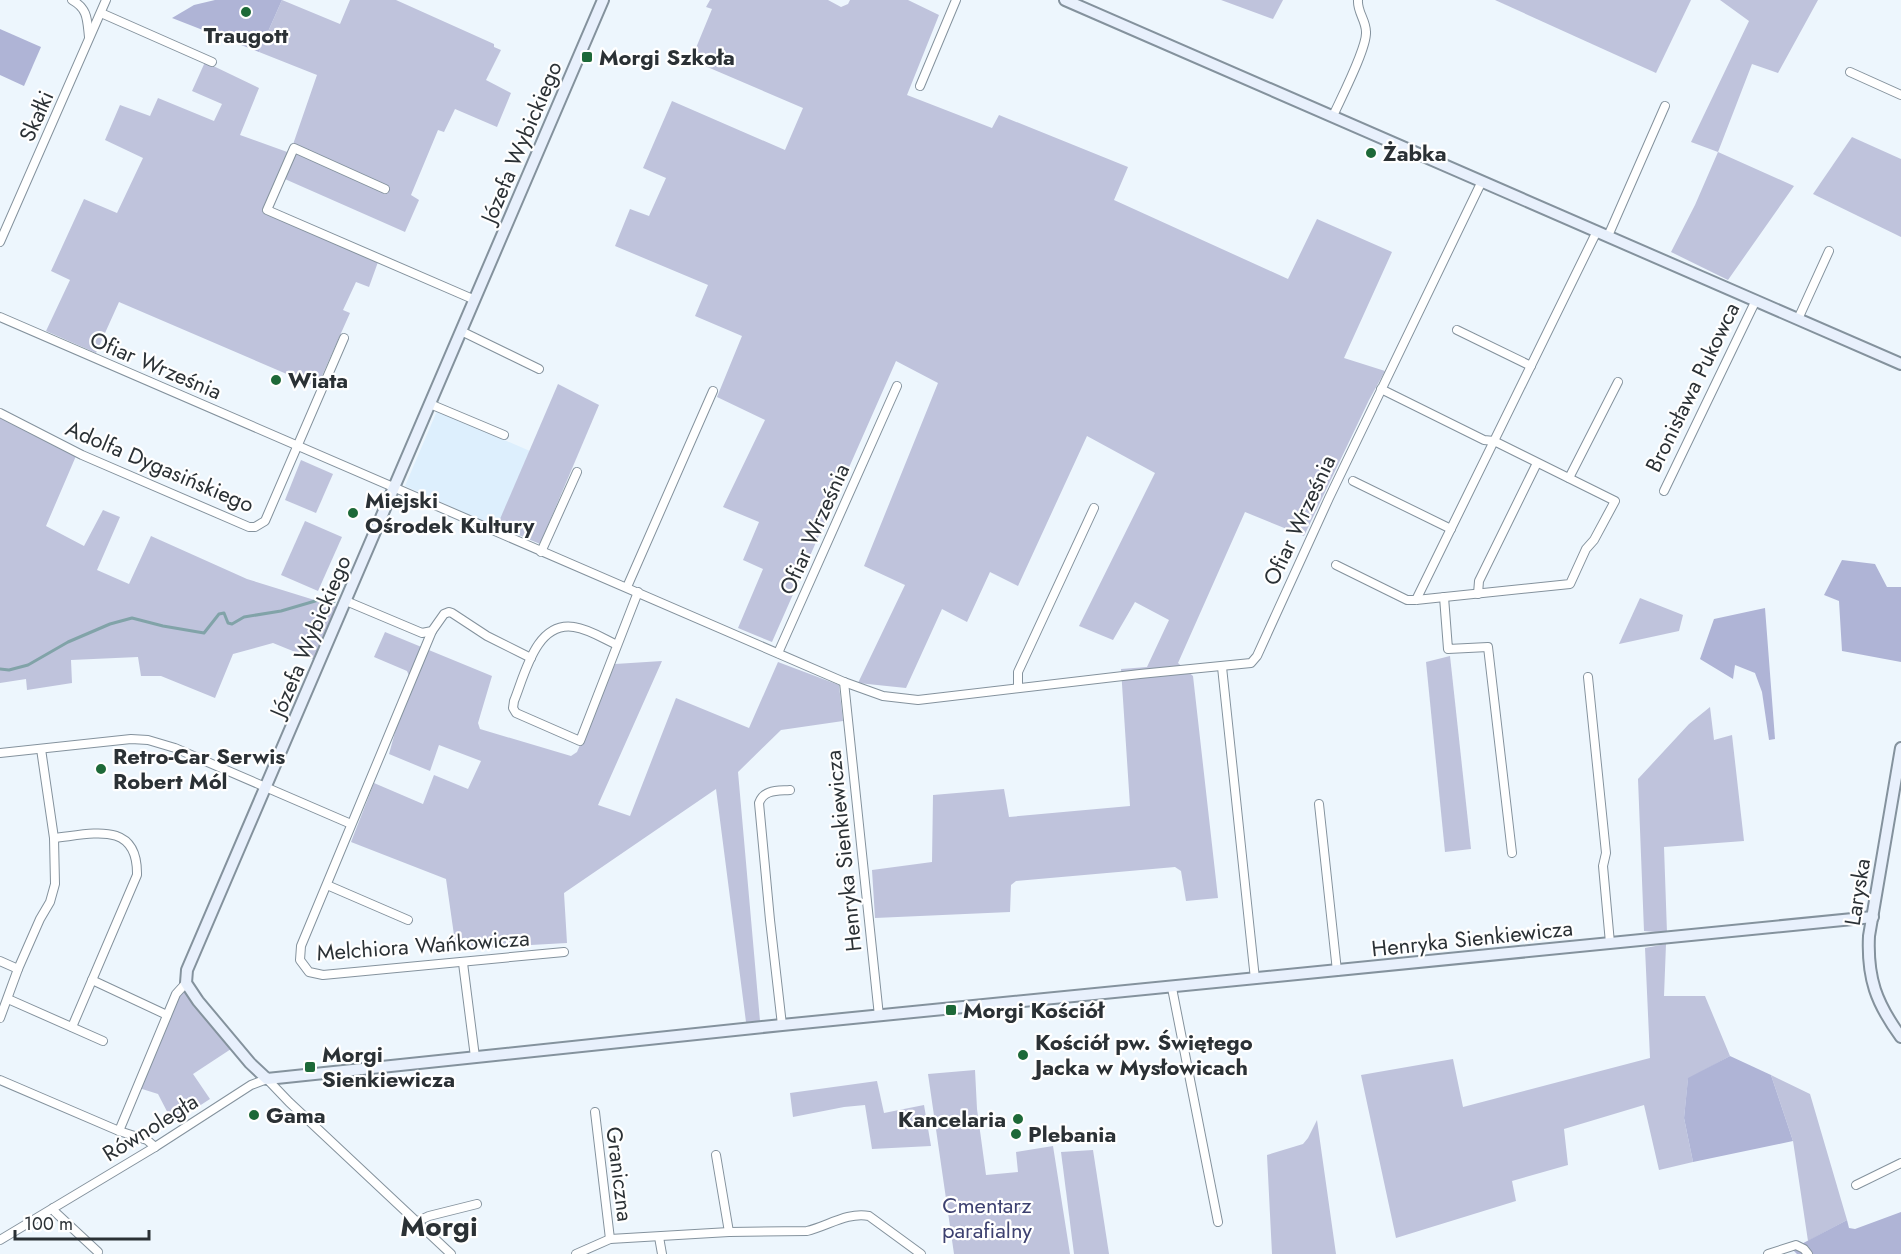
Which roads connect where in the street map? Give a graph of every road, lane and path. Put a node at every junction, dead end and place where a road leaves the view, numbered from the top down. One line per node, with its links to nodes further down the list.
1 (72, 0): 8 (street)
2 (106, 0): 7 (street, Skałki)
3 (603, 0): 21 (street, Józefa Wybickiego)
4 (956, 0): 11 (street)
5 (1065, 0): 14 (street, Bronisława Pukowca)
6 (1358, 0): 14 (street)
7 (100, 13): 8 (street, Skałki); 9 (street)
8 (90, 38): 19 (street, Skałki)
9 (212, 62)
10 (1850, 72): 12 (street)
11 (920, 86)
12 (1901, 95)
13 (1665, 106): 18 (street)
14 (1333, 116): 15 (street, Bronisława Pukowca)
15 (1482, 181): 17 (street, Bronisława Pukowca); 33 (street, Ofiar Września)
16 (385, 189): 21 (street)
17 (1597, 231): 18 (street, Bronisława Pukowca); 29 (street)
18 (1608, 236): 22 (street, Bronisława Pukowca)
19 (0, 242)
20 (1829, 251): 24 (street)
21 (475, 300): 26 (street, Józefa Wybickiego)
22 (1756, 300): 24 (street, Bronisława Pukowca); 45 (street, Bronisława Pukowca)
23 (0, 317): 39 (street, Ofiar Września)
24 (1798, 319): 28 (street, Bronisława Pukowca)
25 (1457, 330): 29 (street)
26 (461, 331): 30 (street); 35 (street, Józefa Wybickiego)
27 (344, 338): 39 (street)
28 (1901, 364)
29 (1531, 366): 38 (street)
30 (539, 369)
31 (1618, 382): 42 (street)
32 (897, 386): 58 (street, Ofiar Września)
33 (1381, 389): 38 (street); 60 (street, Ofiar Września)
34 (713, 391): 50 (street)
35 (430, 404): 37 (street); 44 (street, Józefa Wybickiego)
36 (0, 413): 39 (street, Adolfa Dygasińskiego)
37 (504, 435)
38 (1494, 441): 40 (street); 47 (street)
39 (297, 446): 44 (street, Ofiar Września)
40 (1537, 463): 42 (street); 52 (street)
41 (577, 472): 48 (street)
42 (1569, 478): 52 (street)
43 (1353, 481): 47 (street)
44 (394, 488): 48 (street, Ofiar Września); 55 (street, Józefa Wybickiego)
45 (1664, 491)
46 (1094, 508): 63 (street)
47 (1451, 529): 54 (street)
48 (541, 552): 50 (street, Ofiar Września)
49 (1336, 565): 54 (street)
50 (627, 587): 51 (street, Ofiar Września)
51 (638, 592): 57 (street); 58 (street, Ofiar Września)
52 (1478, 594): 53 (street)
53 (1444, 597): 54 (street); 72 (street)
54 (1416, 600)
55 (346, 601): 56 (street); 67 (street, Józefa Wybickiego)
56 (432, 631): 59 (street); 70 (street, Melchiora Wańkowicza)
57 (617, 645): 59 (street); 59 (street)
58 (778, 653): 62 (street, Ofiar Września)
59 (531, 658)
60 (1222, 667): 63 (street, Ofiar Września); 82 (street)
61 (1588, 677): 76 (street)
62 (844, 682): 63 (street, Ofiar Września); 88 (street, Henryka Sienkiewicza)
63 (1018, 688)
64 (1901, 748): 74 (street, Laryska)
65 (41, 749): 66 (street); 67 (street); 71 (street)
66 (0, 753)
67 (266, 786): 70 (street); 84 (street, Józefa Wybickiego)
68 (790, 790): 90 (street, Henryka Sienkiewicza)
69 (1319, 804): 81 (street)
70 (351, 824): 73 (street, Melchiora Wańkowicza)
71 (54, 838): 80 (street); 83 (street)
72 (1512, 853)
73 (327, 885): 75 (street, Melchiora Wańkowicza); 79 (street, Melchiora Wańkowicza)
74 (1873, 917): 76 (street, Henryka Sienkiewicza); 92 (street, Laryska)
75 (408, 920)
76 (1610, 944): 81 (street, Henryka Sienkiewicza)
77 (564, 952): 79 (street, Melchiora Wańkowicza)
78 (0, 961): 80 (street)
79 (463, 963): 94 (street)
80 (18, 969): 86 (street)
81 (1337, 970): 82 (street, Henryka Sienkiewicza)
82 (1255, 978): 85 (street, Henryka Sienkiewicza)
83 (92, 980): 87 (street); 91 (street)
84 (186, 983): 87 (street, Józefa Wybickiego); 95 (street)
85 (1172, 988): 88 (street, Henryka Sienkiewicza); 106 (street)
86 (8, 999): 89 (street); 91 (street)
87 (167, 1015): 98 (street, Józefa Wybickiego)
88 (879, 1016): 90 (street, Henryka Sienkiewicza)
89 (0, 1018)
90 (782, 1025): 94 (street, Henryka Sienkiewicza)
91 (72, 1027): 93 (street)
92 (1901, 1037)
93 (103, 1041)
94 (474, 1057): 95 (street, Henryka Sienkiewicza)
95 (267, 1079): 99 (street, Równoległa); 105 (street)
96 (0, 1080): 98 (street)
97 (595, 1112): 109 (street, Graniczna)
98 (119, 1131): 99 (street)
99 (155, 1147): 104 (street, Równoległa)
100 (716, 1155): 107 (street)
101 (1901, 1163): 102 (street)
102 (1856, 1185)
103 (477, 1204): 105 (street)
104 (53, 1208): 110 (street, Równoległa); 111 (street)
105 (416, 1222): 113 (street)
106 (1218, 1222)
107 (729, 1232): 108 (street, Graniczna); 115 (street, Graniczna)
108 (659, 1237): 109 (street, Graniczna); 114 (street, Graniczna)
109 (610, 1239): 112 (street, Graniczna)
110 (0, 1240)
111 (98, 1252)
112 (582, 1253)
113 (451, 1254)
114 (662, 1254)
115 (921, 1254)
116 (1768, 1254): 117 (street)
117 (1808, 1254)

